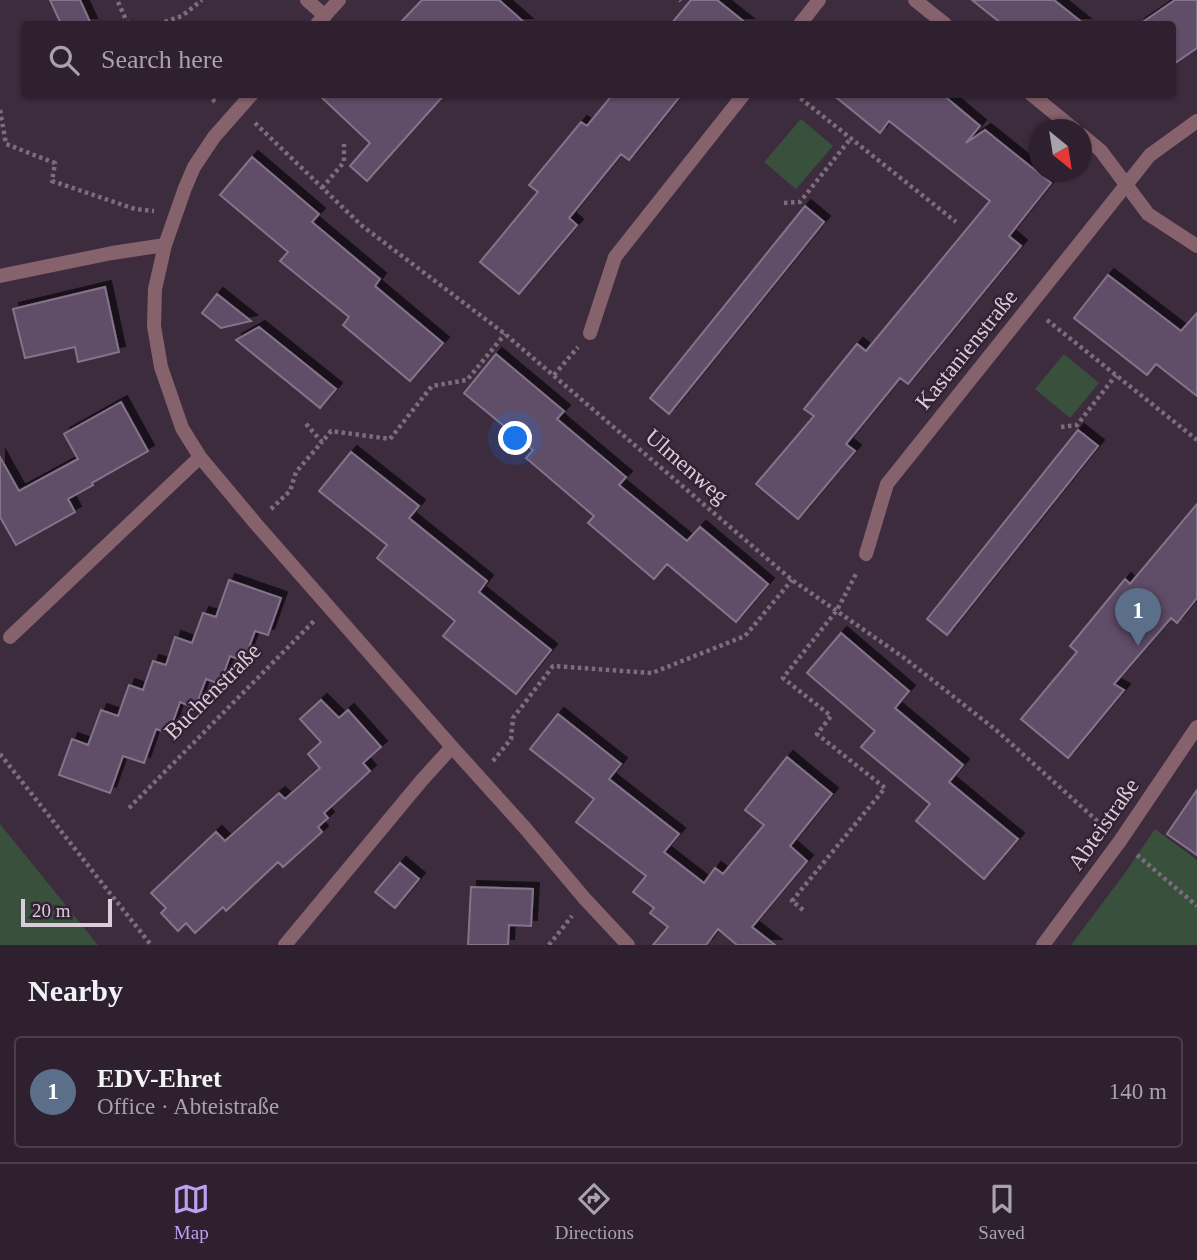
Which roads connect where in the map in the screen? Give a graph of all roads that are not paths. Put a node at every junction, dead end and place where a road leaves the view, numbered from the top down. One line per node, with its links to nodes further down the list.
1 (307, 0): 5 (street)
2 (339, 0): 5 (street)
3 (819, 0): 6 (street)
4 (915, 0): 7 (street)
5 (321, 20)
6 (802, 21)
7 (941, 21)
8 (248, 98): 15 (street)
9 (741, 98): 18 (street)
10 (1036, 98): 11 (street)
11 (1062, 119)
12 (1197, 121): 14 (street, Kastanienstraße)
13 (1092, 143): 14 (street)
14 (1126, 185): 16 (street); 20 (street, Kastanienstraße)
15 (165, 245): 17 (street); 19 (street)
16 (1197, 247)
17 (0, 276)
18 (590, 333)
19 (200, 457): 21 (street); 23 (street)
20 (866, 554)
21 (10, 637)
22 (1197, 727): 26 (street, Abteistraße)
23 (452, 747): 24 (street); 25 (street)
24 (285, 945)
25 (628, 945)
26 (1043, 945)

